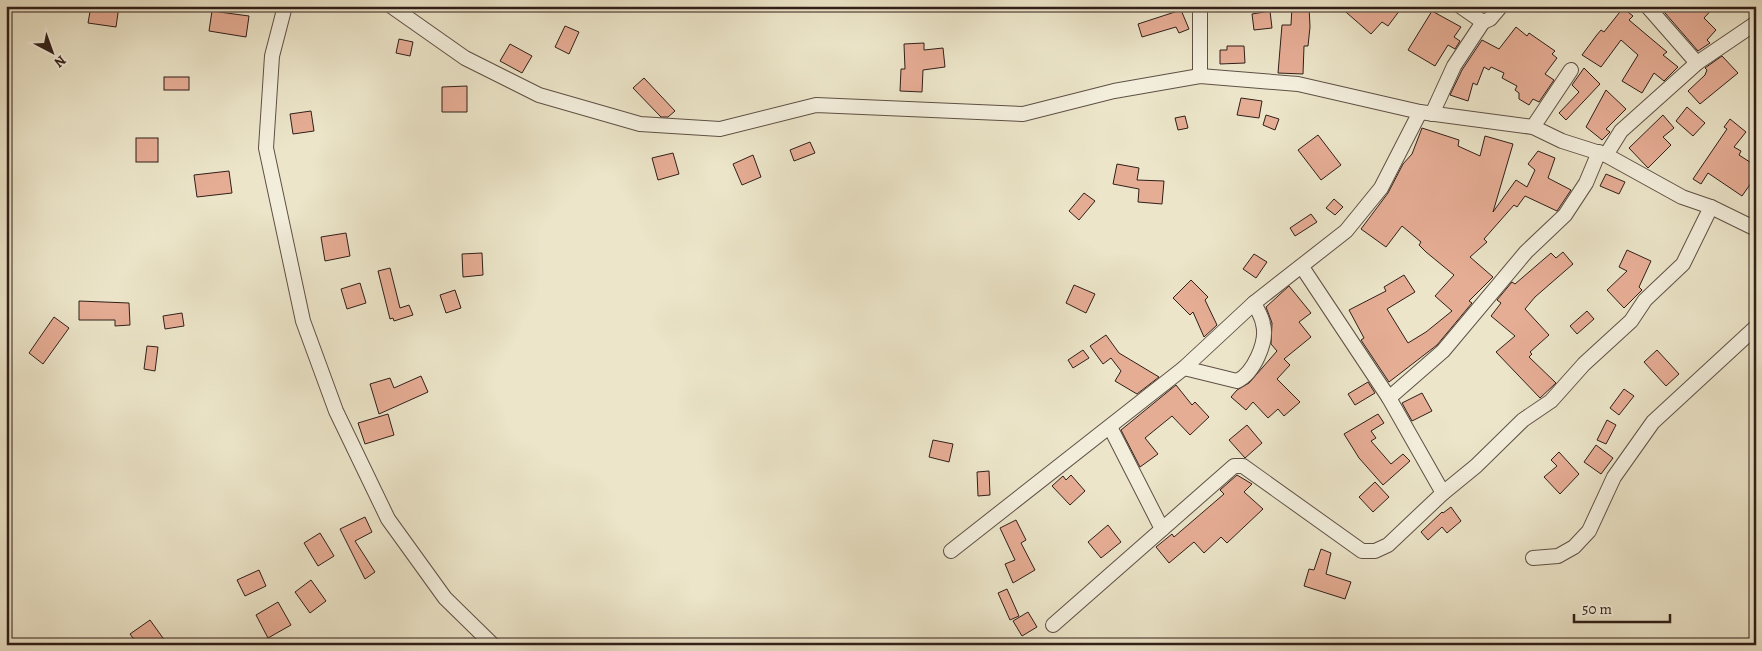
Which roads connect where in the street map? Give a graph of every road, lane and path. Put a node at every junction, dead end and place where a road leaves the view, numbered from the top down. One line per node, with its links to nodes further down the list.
1 (285, 6): 28 (street)
2 (391, 6): 11 (street)
3 (1200, 6): 11 (street)
4 (1460, 6): 7 (street)
5 (1502, 6): 7 (street)
6 (1647, 6): 9 (street)
7 (1482, 22): 12 (street)
8 (1756, 23): 9 (street)
9 (1697, 63): 14 (street)
10 (1571, 70): 13 (street)
11 (1200, 76): 12 (street)
12 (1426, 113): 13 (street); 17 (street)
13 (1533, 127): 14 (street)
14 (1603, 153): 15 (street); 21 (street)
15 (1711, 207): 16 (street); 23 (street)
16 (1756, 229)
17 (1302, 267): 18 (street); 21 (street)
18 (1254, 303): 20 (street); 20 (street)
19 (1756, 327): 26 (street)
20 (1184, 368): 22 (street)
21 (1389, 398): 23 (street)
22 (1110, 427): 24 (street); 25 (street)
23 (1443, 493): 24 (street)
24 (1162, 529): 27 (street)
25 (951, 551)
26 (1533, 558)
27 (1053, 625)
28 (492, 645)

